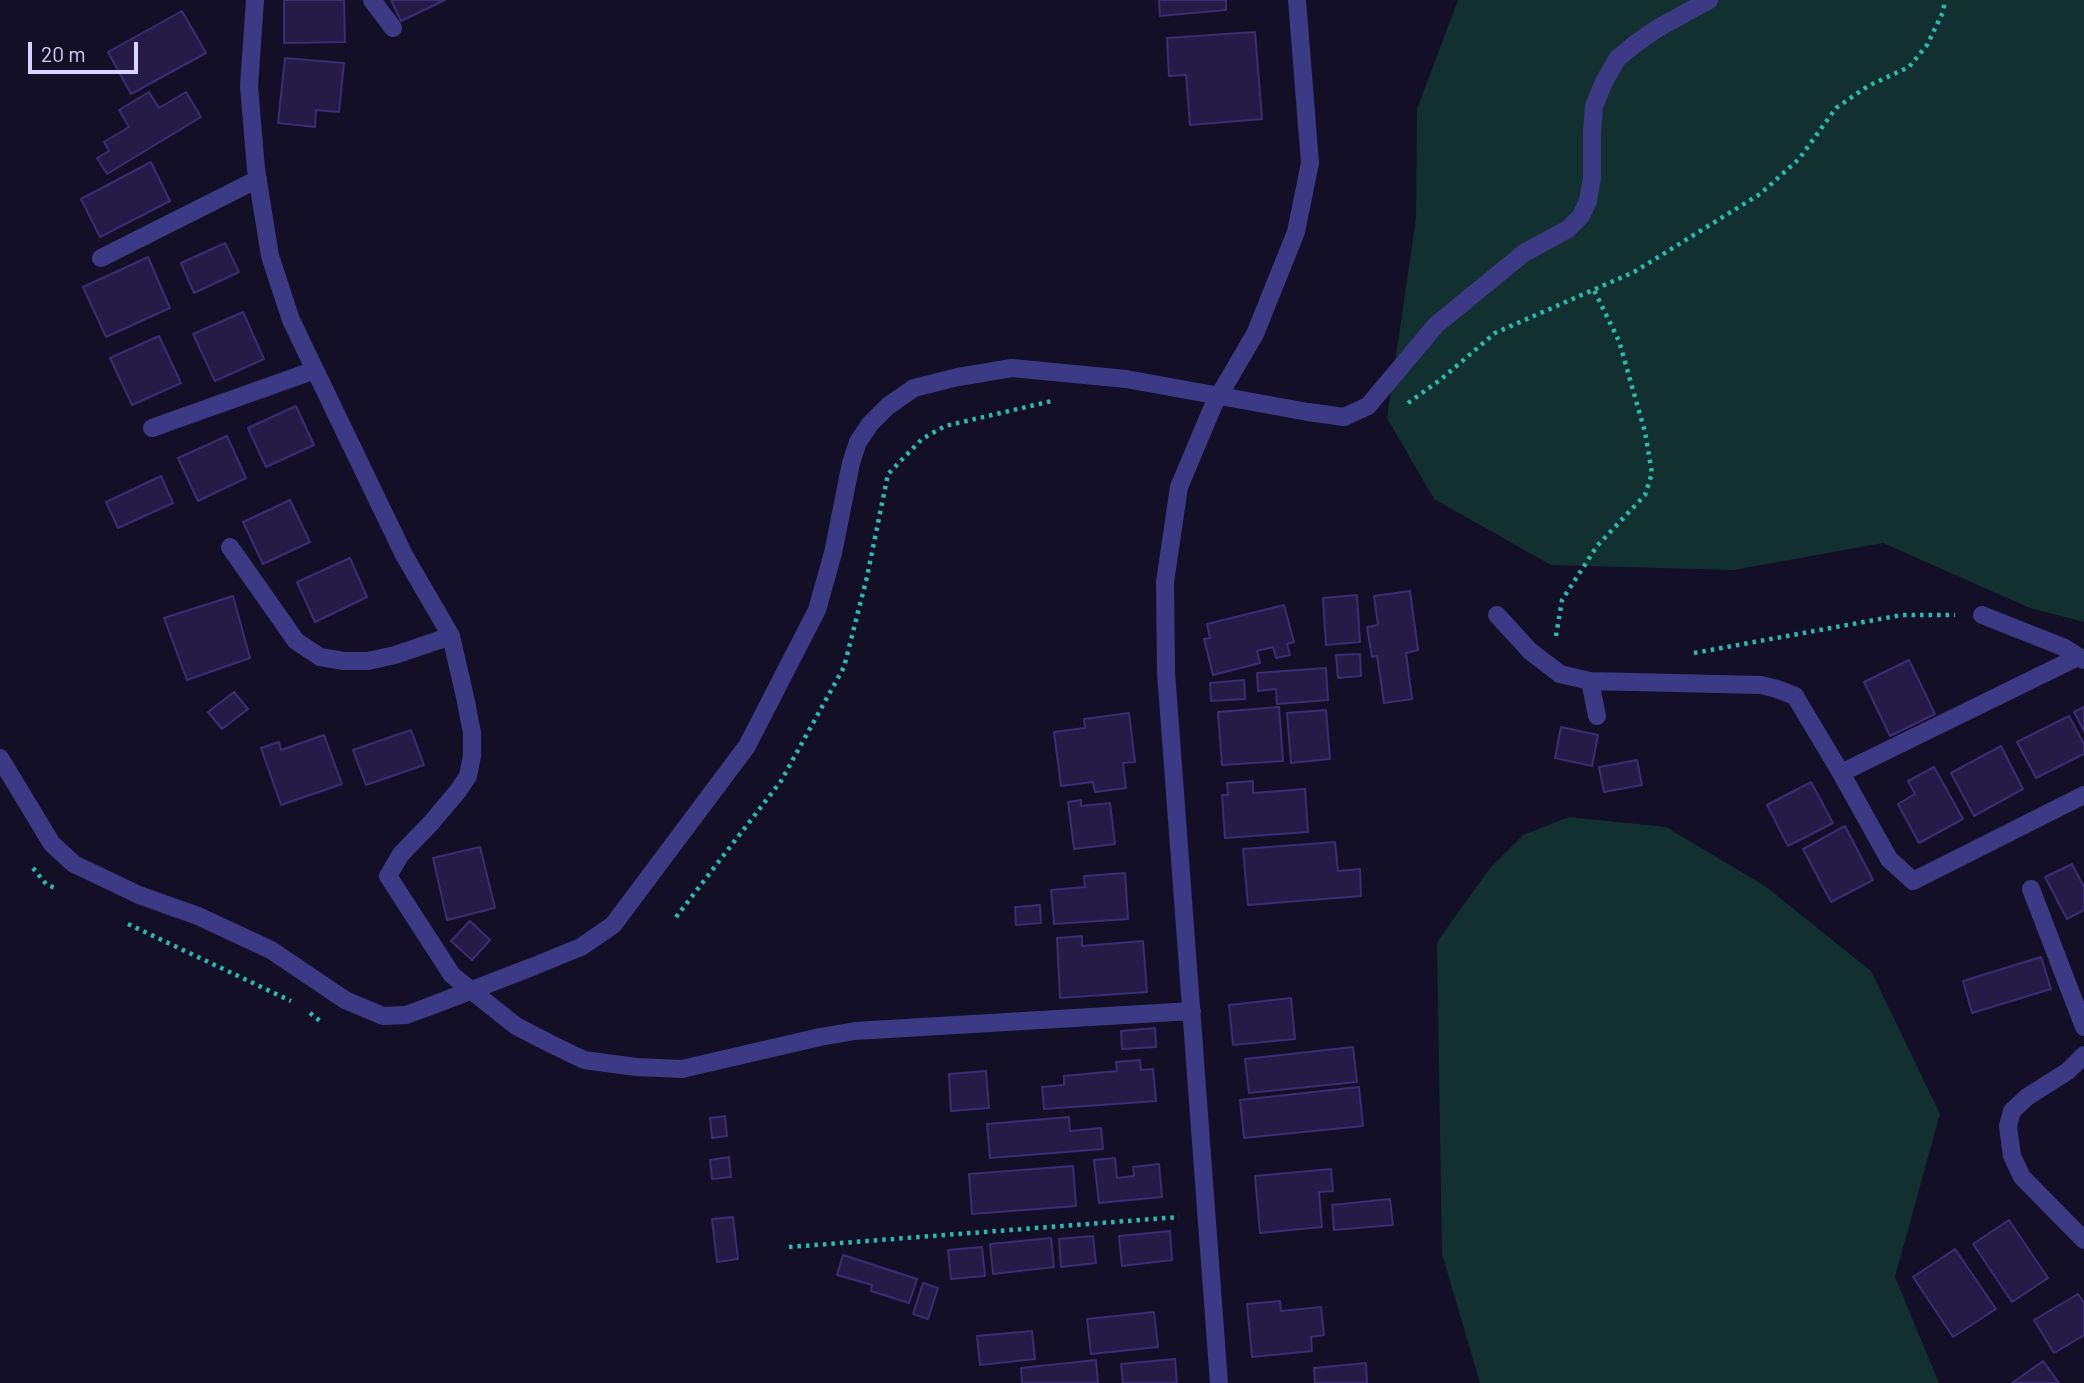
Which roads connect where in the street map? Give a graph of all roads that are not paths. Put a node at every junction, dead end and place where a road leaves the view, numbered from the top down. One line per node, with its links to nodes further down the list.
1 (255, 0): 6 (street)
2 (372, 0): 5 (street)
3 (1297, 0): 21 (street)
4 (1709, 0): 17 (street, bridge)
5 (393, 28)
6 (258, 179): 7 (street); 8 (street)
7 (101, 258)
8 (315, 370): 9 (street); 13 (street)
9 (152, 428)
10 (230, 547): 13 (street)
11 (1497, 615): 15 (street)
12 (1982, 615): 14 (street)
13 (451, 636): 21 (street)
14 (2081, 658): 18 (street)
15 (1590, 681): 16 (street); 18 (street)
16 (1597, 716)
17 (0, 758)
18 (1841, 774): 19 (street)
19 (2084, 795)
20 (2031, 889): 22 (street)
21 (1192, 1011): 25 (street)
22 (2084, 1027)
23 (2084, 1055): 24 (street)
24 (2084, 1240)
25 (1219, 1383)

